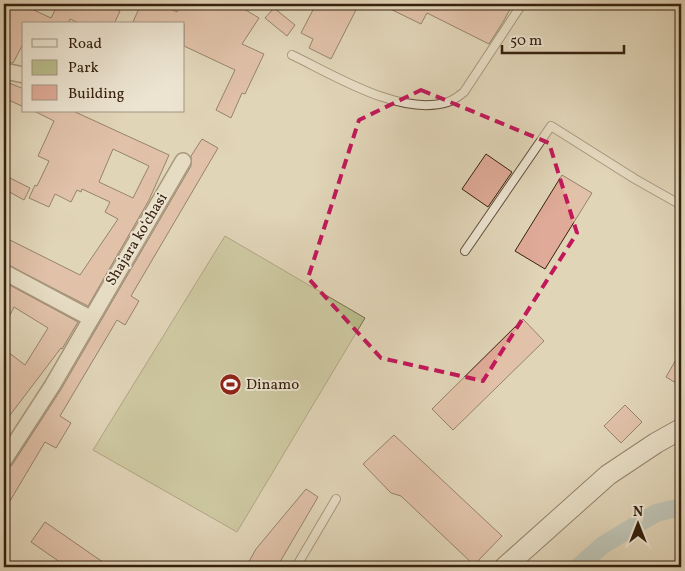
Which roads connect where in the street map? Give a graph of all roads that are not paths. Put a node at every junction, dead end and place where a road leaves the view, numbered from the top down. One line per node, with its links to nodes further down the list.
1 (522, 4): 2 (lane)
2 (292, 55)
3 (4, 71): 4 (street)
4 (22, 75)
5 (183, 161): 9 (street, Shajara koʻchasi)
6 (681, 205): 7 (lane)
7 (465, 251)
8 (4, 272): 9 (street)
9 (90, 318): 11 (street, Shajara koʻchasi)
10 (681, 430): 14 (street)
11 (4, 460)
12 (336, 499): 13 (lane)
13 (296, 567)
14 (504, 567)

